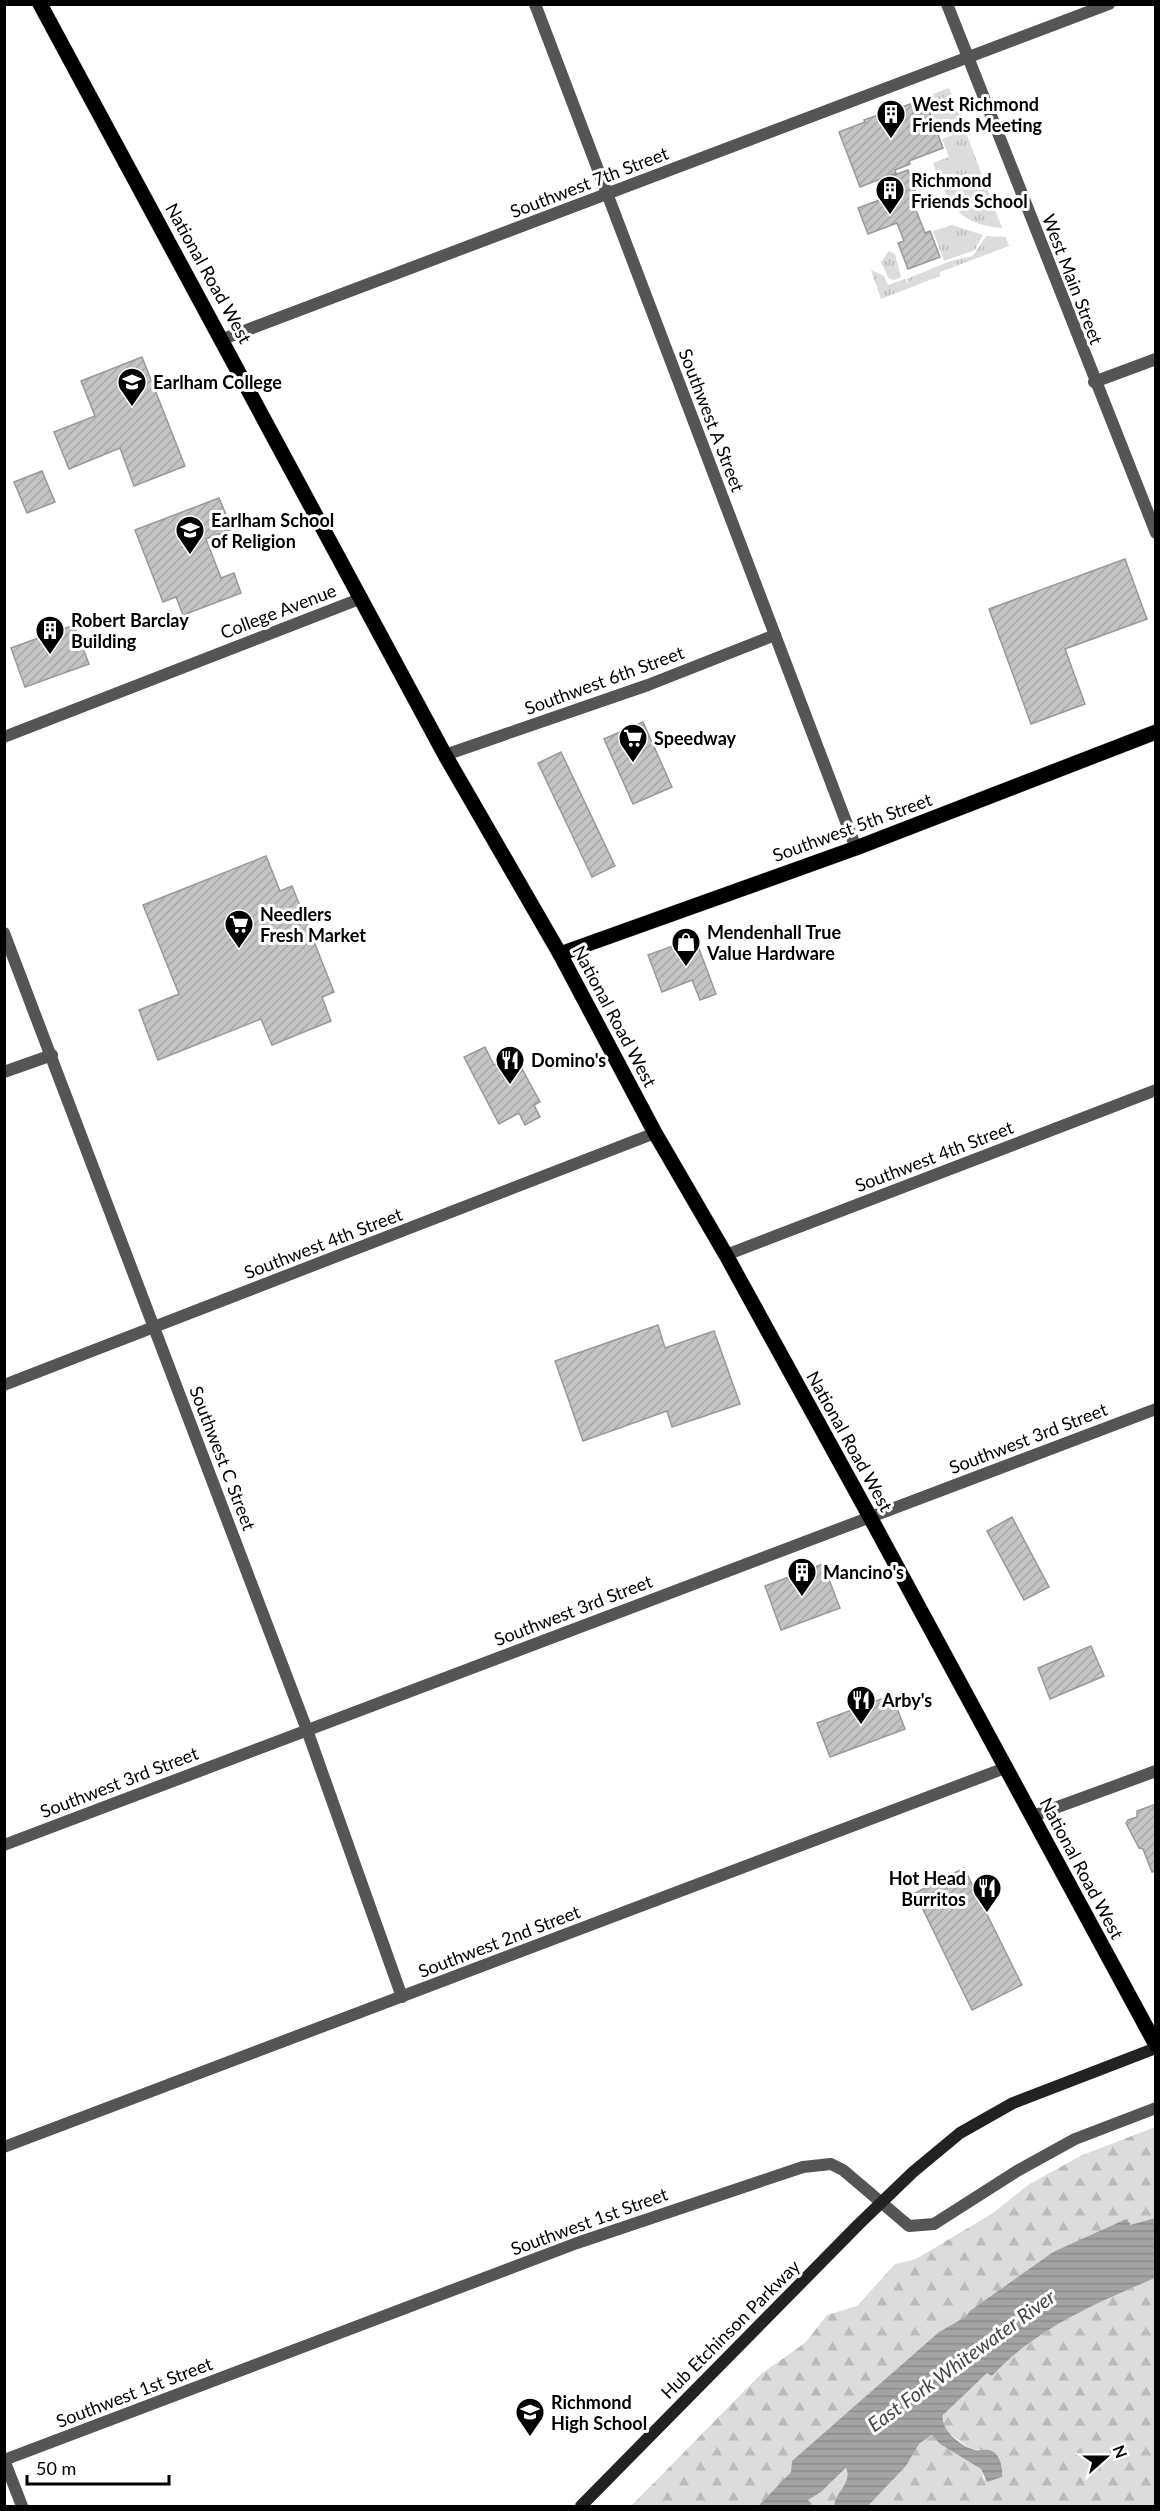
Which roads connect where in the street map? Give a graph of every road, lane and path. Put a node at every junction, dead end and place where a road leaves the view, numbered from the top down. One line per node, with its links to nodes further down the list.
1 (40, 4): 7 (main road, National Road West)
2 (535, 4): 6 (street, Southwest A Street)
3 (947, 4): 5 (street, West Main Street)
4 (1109, 4): 5 (street, Southwest 7th Street)
5 (967, 57): 6 (street, Southwest 7th Street); 9 (street, West Main Street)
6 (608, 194): 7 (street, Southwest 7th Street); 12 (street, Southwest A Street)
7 (223, 339): 11 (main road, National Road West)
8 (1155, 359): 9 (street)
9 (1094, 382): 10 (street, West Main Street)
10 (1155, 533)
11 (362, 598): 14 (street, College Avenue); 15 (main road, National Road West)
12 (775, 635): 15 (street, Southwest 6th Street); 16 (street, Southwest A Street)
13 (1155, 732): 16 (main road, Southwest 5th Street)
14 (4, 736)
15 (445, 754): 18 (main road, National Road West)
16 (856, 848): 18 (main road, Southwest 5th Street)
17 (4, 933): 19 (street, Southwest C Street)
18 (560, 954): 22 (main road, National Road West)
19 (52, 1055): 20 (street); 24 (street, Southwest C Street)
20 (4, 1072)
21 (1155, 1090): 23 (street, Southwest 4th Street)
22 (655, 1134): 23 (main road, National Road West); 24 (street, Southwest 4th Street)
23 (726, 1255): 27 (main road, National Road West)
24 (155, 1327): 25 (street, Southwest 4th Street); 28 (street, Southwest C Street)
25 (4, 1385)
26 (1155, 1409): 27 (street, Southwest 3rd Street)
27 (870, 1517): 28 (street, Southwest 3rd Street); 29 (main road, National Road West)
28 (307, 1730): 32 (street, Southwest 3rd Street); 33 (street, Southwest C Street)
29 (1005, 1768): 31 (main road, National Road West); 33 (street, Southwest 2nd Street)
30 (1155, 1771): 31 (street)
31 (1033, 1816): 34 (main road, National Road West)
32 (4, 1845)
33 (402, 1997): 36 (street, Southwest 2nd Street)
34 (1155, 2046): 37 (street)
35 (1155, 2108): 37 (street, Southwest 1st Street)
36 (4, 2147)
37 (882, 2203): 38 (street, Southwest 1st Street); 40 (street, Hub Etchinson Parkway)
38 (4, 2460): 39 (street)
39 (22, 2506)
40 (581, 2506)

